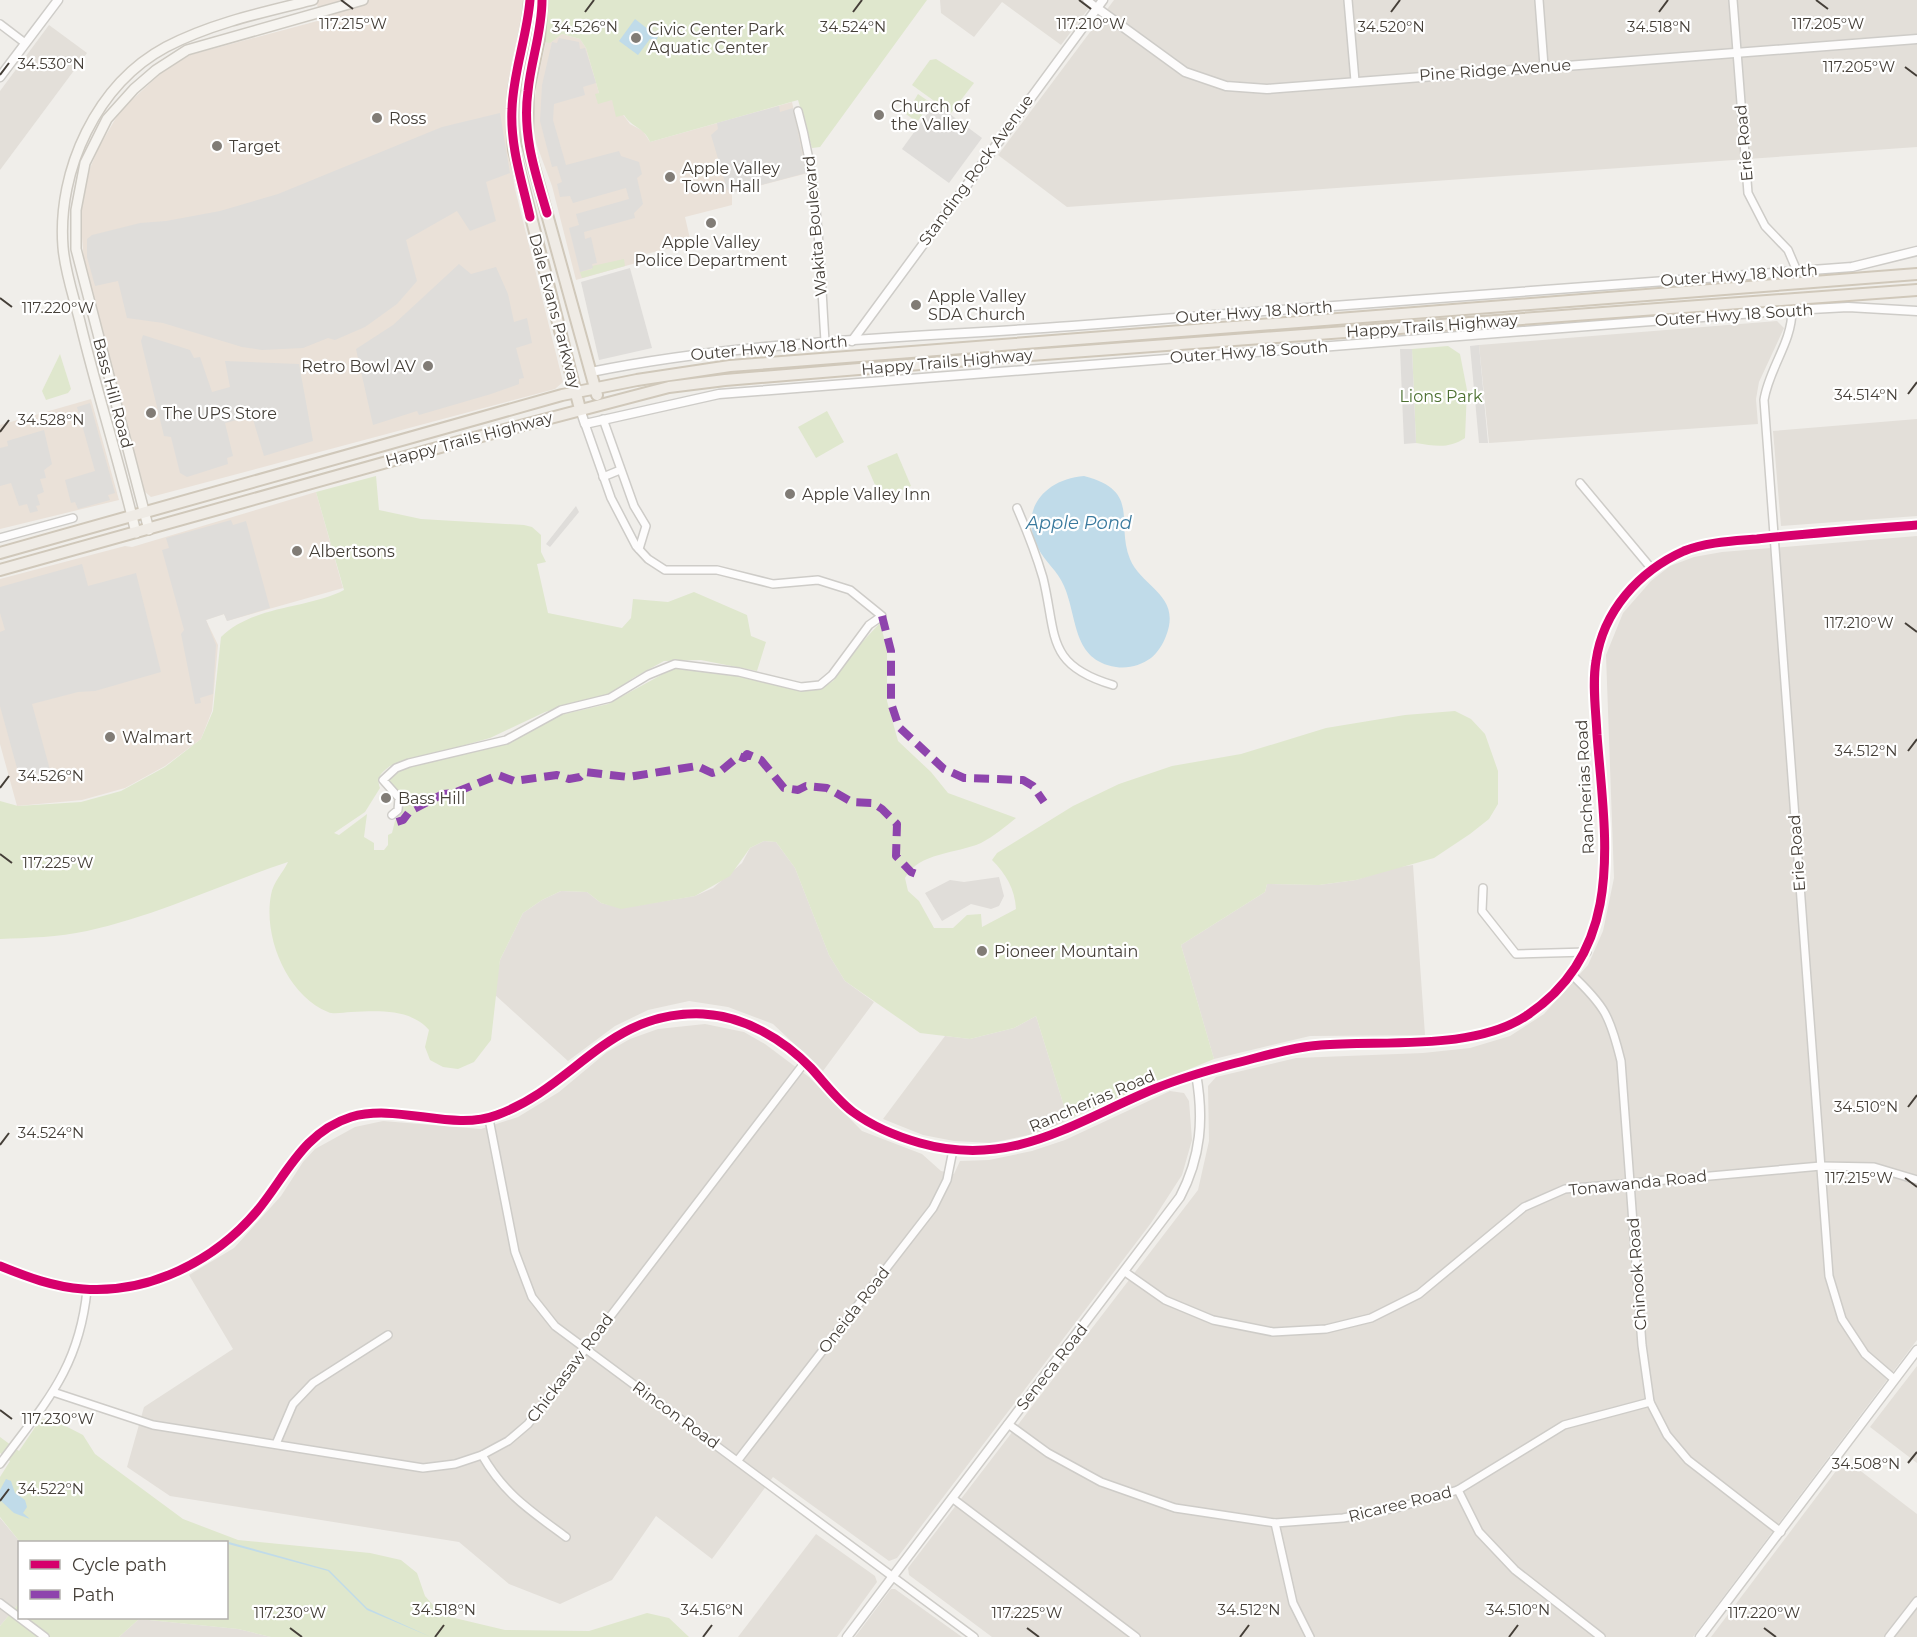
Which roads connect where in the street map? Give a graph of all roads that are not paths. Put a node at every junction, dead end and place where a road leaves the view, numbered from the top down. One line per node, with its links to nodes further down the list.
1 (58, 0): 14 (street)
2 (313, 0): 41 (main road, Bass Hill Road)
3 (363, 0): 39 (main road, Bass Hill Road)
4 (530, 0): 30 (main road, Dale Evans Parkway)
5 (542, 0): 28 (main road, Dale Evans Parkway)
6 (1086, 0): 11 (street)
7 (1103, 0): 11 (street, Standing Rock Avenue)
8 (1348, 0): 18 (street)
9 (1539, 0): 16 (street)
10 (1733, 0): 15 (street, Erie Road)
11 (1096, 8): 18 (street, Pine Ridge Avenue); 27 (street, Standing Rock Avenue)
12 (0, 24): 14 (street)
13 (1917, 39): 15 (street, Pine Ridge Avenue)
14 (25, 43): 17 (street)
15 (1737, 52): 16 (street, Pine Ridge Avenue); 21 (street, Erie Road)
16 (1544, 66): 18 (street, Pine Ridge Avenue)
17 (0, 77)
18 (1354, 81)
19 (798, 111): 26 (street, Wakita Boulevard)
20 (1917, 251): 21 (street, Outer Hwy 18 North)
21 (1797, 271): 27 (street, Outer Hwy 18 North)
22 (1917, 274): 29 (main road, Happy Trails Highway)
23 (1917, 290): 31 (main road, Happy Trails Highway)
24 (1792, 310): 25 (street, Outer Hwy 18 South); 33 (street, Outer Hwy 18 South); 46 (street, Erie Road)
25 (1917, 311)
26 (825, 341): 27 (street, Outer Hwy 18 North); 28 (street, Outer Hwy 18 North)
27 (852, 341)
28 (591, 372): 29 (main road, Dale Evans Parkway)
29 (596, 388): 30 (main road, Happy Trails Highway); 31 (main road, Dale Evans Parkway)
30 (576, 392): 32 (main road, Dale Evans Parkway); 39 (main road, Happy Trails Highway)
31 (599, 404): 32 (main road, Happy Trails Highway); 33 (street)
32 (580, 409): 34 (street); 43 (main road, Happy Trails Highway)
33 (603, 418): 34 (street, Outer Hwy 18 South); 35 (street)
34 (585, 424): 36 (street)
35 (620, 470): 36 (street); 47 (street)
36 (603, 477): 47 (street)
37 (1580, 483): 49 (street)
38 (1017, 508): 51 (street)
39 (145, 514): 41 (main road, Happy Trails Highway); 43 (main road, Bass Hill Road)
40 (73, 518): 45 (street)
41 (132, 518): 44 (main road, Bass Hill Road); 48 (main road, Happy Trails Highway)
42 (1917, 525): 46 (street, Rancherias Road)
43 (149, 530): 44 (main road, Happy Trails Highway)
44 (136, 533): 50 (main road, Happy Trails Highway)
45 (0, 537)
46 (1773, 537): 49 (street, Rancherias Road); 60 (street, Erie Road)
47 (639, 549): 52 (street)
48 (0, 553)
49 (1651, 568): 54 (street, Rancherias Road)
50 (0, 570)
51 (1113, 685)
52 (392, 815)
53 (1483, 888): 54 (street)
54 (1587, 952): 55 (street, Rancherias Road)
55 (1571, 974): 57 (street, Rancherias Road); 62 (street, Chinook Road)
56 (805, 1062): 58 (street, Rancherias Road); 59 (street, Rancherias Road); 67 (street, Chickasaw Road)
57 (1196, 1074): 59 (street, Rancherias Road); 64 (street, Seneca Road)
58 (489, 1119): 65 (street, Rancherias Road); 67 (street, Rincon Road)
59 (954, 1150): 75 (street, Oneida Road)
60 (1821, 1166): 61 (street, Tonawanda Road); 62 (street, Tonawanda Road); 69 (street, Erie Road)
61 (1917, 1180)
62 (1632, 1182): 64 (street, Tonawanda Road); 71 (street, Chinook Road)
63 (0, 1266): 65 (street, Rancherias Road)
64 (1125, 1272): 72 (street, Seneca Road)
65 (87, 1290): 70 (street)
66 (388, 1335): 73 (street)
67 (585, 1348): 74 (street, Chickasaw Road); 75 (street, Rincon Road)
68 (1917, 1350): 69 (street)
69 (1894, 1379): 80 (street)
70 (53, 1392): 73 (street, Chickasaw Road); 76 (street)
71 (1650, 1402): 77 (street, Ricaree Road); 80 (street, Chinook Road)
72 (1008, 1424): 78 (street, Seneca Road); 79 (street, Ricaree Road)
73 (276, 1444): 74 (street, Chickasaw Road)
74 (482, 1455): 81 (street)
75 (738, 1460): 82 (street, Rincon Road)
76 (0, 1464)
77 (1458, 1490): 79 (street, Ricaree Road); 92 (street)
78 (952, 1498): 82 (street, Seneca Road); 90 (street)
79 (1275, 1523): 91 (street)
80 (1781, 1532): 93 (street)
81 (566, 1538)
82 (892, 1575): 88 (street, Seneca Road); 89 (street, Rincon Road)
83 (1917, 1601): 94 (street)
84 (0, 1604): 85 (street)
85 (18, 1617)
86 (20, 1619): 87 (street)
87 (45, 1637)
88 (847, 1637)
89 (974, 1637)
90 (1136, 1637)
91 (1310, 1637)
92 (1601, 1637)
93 (1700, 1637)
94 (1889, 1637)

